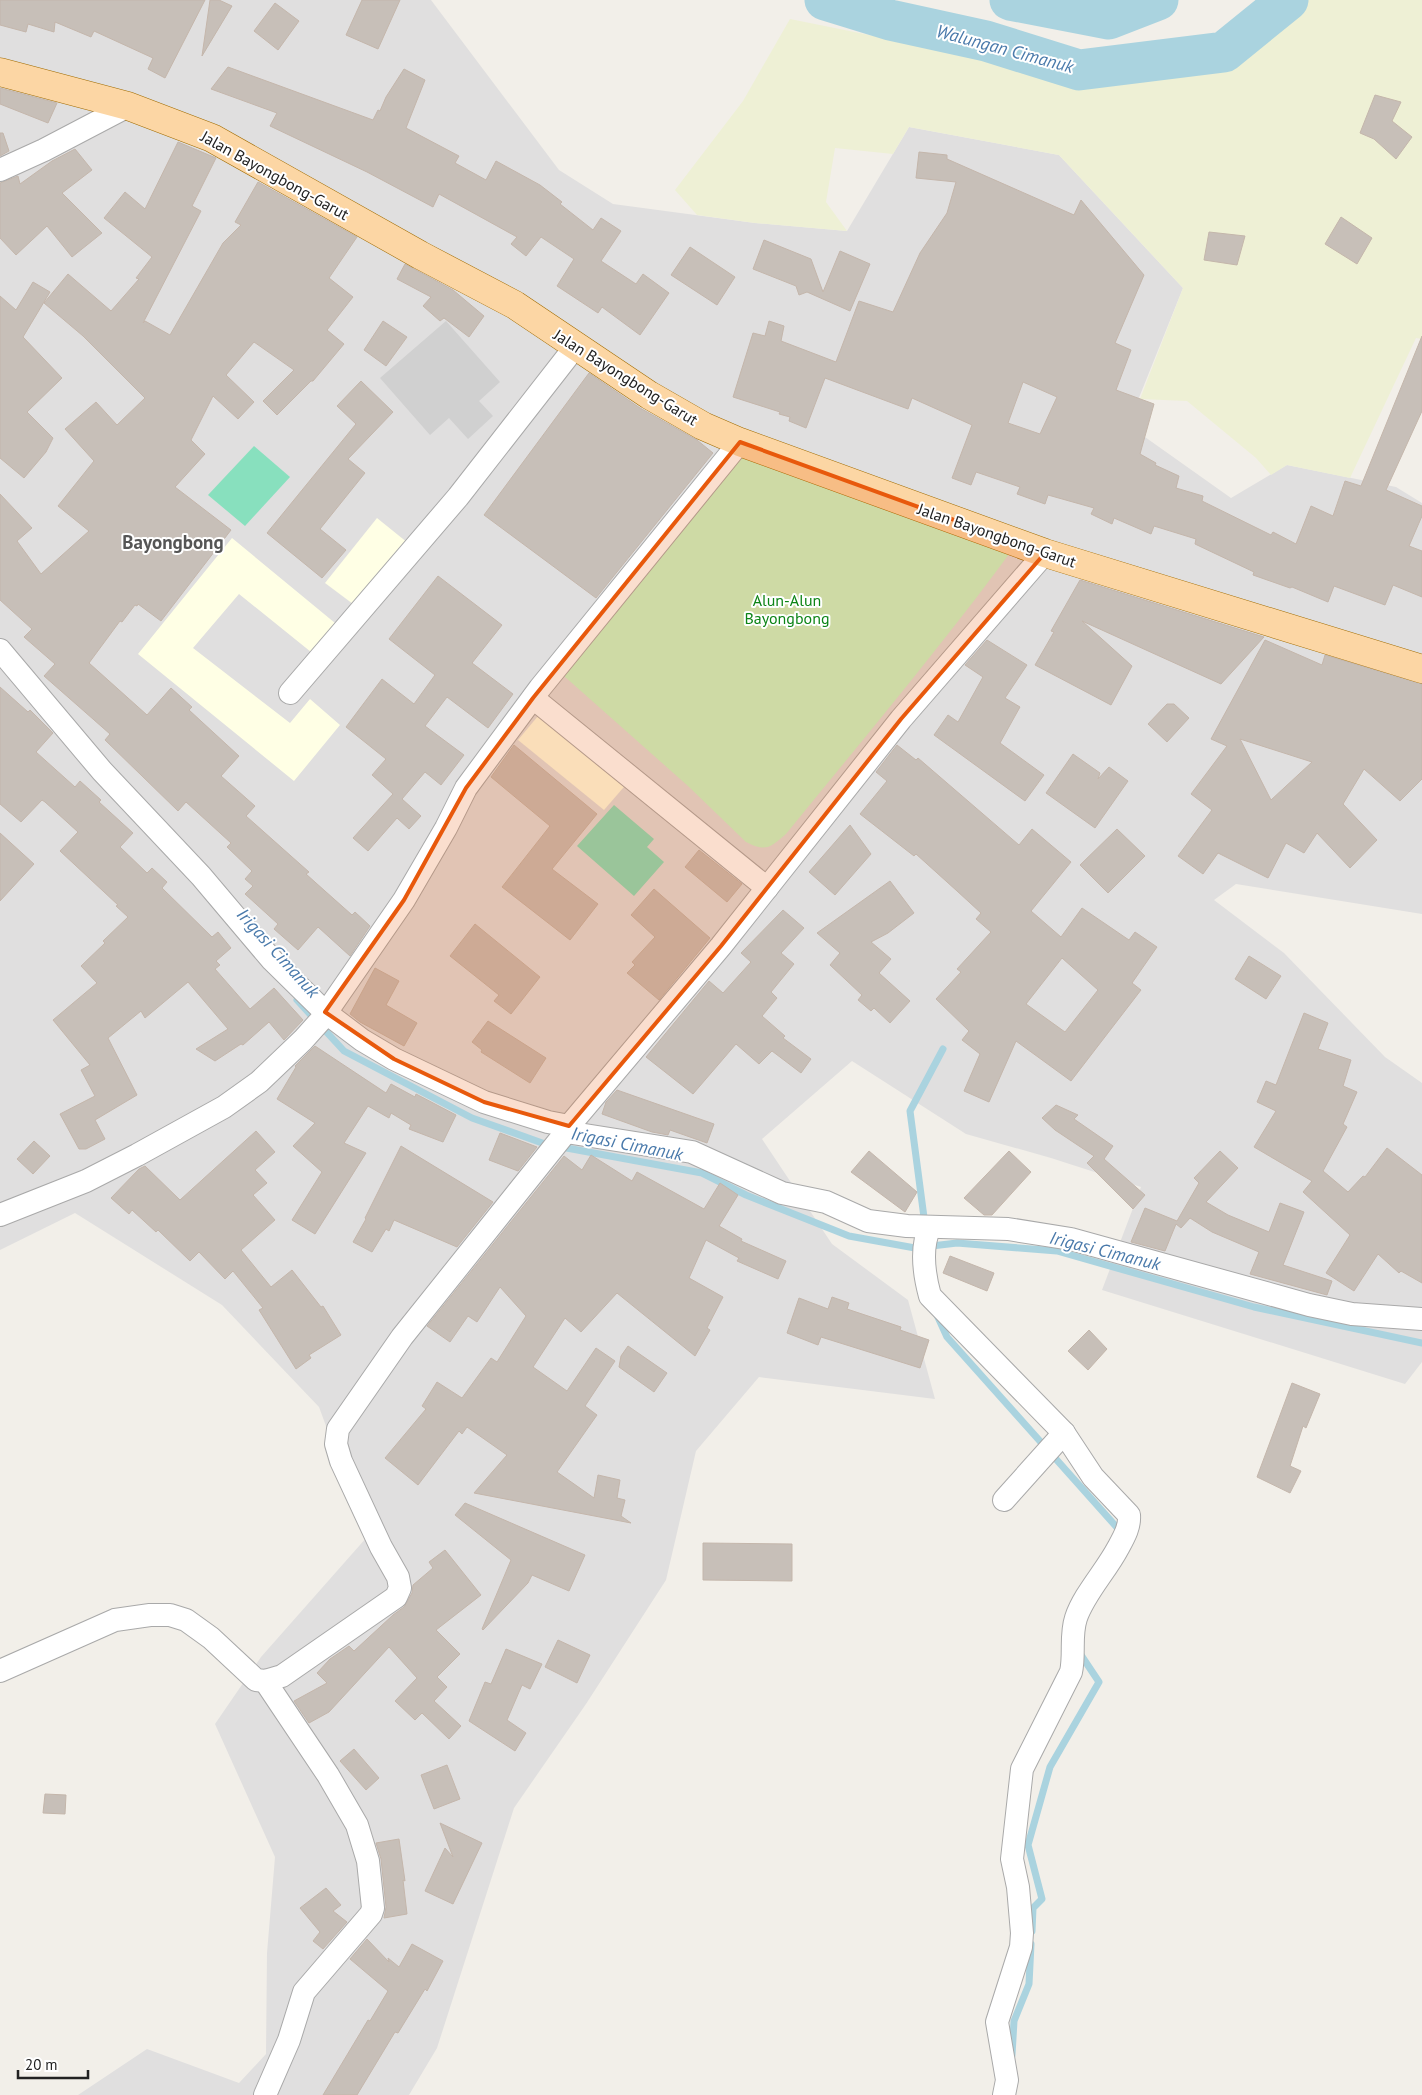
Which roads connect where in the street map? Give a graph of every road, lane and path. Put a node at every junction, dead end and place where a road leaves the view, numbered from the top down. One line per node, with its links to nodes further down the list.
1 (0, 72): 2 (main road, Jalan Bayongbong-Garut)
2 (128, 106): 3 (street); 4 (main road, Jalan Bayongbong-Garut)
3 (0, 170)
4 (575, 347): 5 (main road, Jalan Bayongbong-Garut); 9 (street)
5 (740, 442): 6 (main road, Jalan Bayongbong-Garut); 10 (street)
6 (1045, 553): 8 (main road, Jalan Bayongbong-Garut); 11 (street)
7 (0, 650): 12 (street)
8 (1422, 669)
9 (290, 693)
10 (532, 698): 11 (street); 12 (street)
11 (767, 888): 13 (street)
12 (323, 1016): 13 (street); 14 (street)
13 (565, 1132): 15 (street); 20 (street)
14 (0, 1215)
15 (923, 1233): 16 (street); 17 (street)
16 (1422, 1319)
17 (1064, 1434): 18 (street); 22 (street)
18 (1004, 1500)
19 (0, 1671): 20 (street)
20 (265, 1681): 21 (street)
21 (265, 2095)
22 (1004, 2095)

